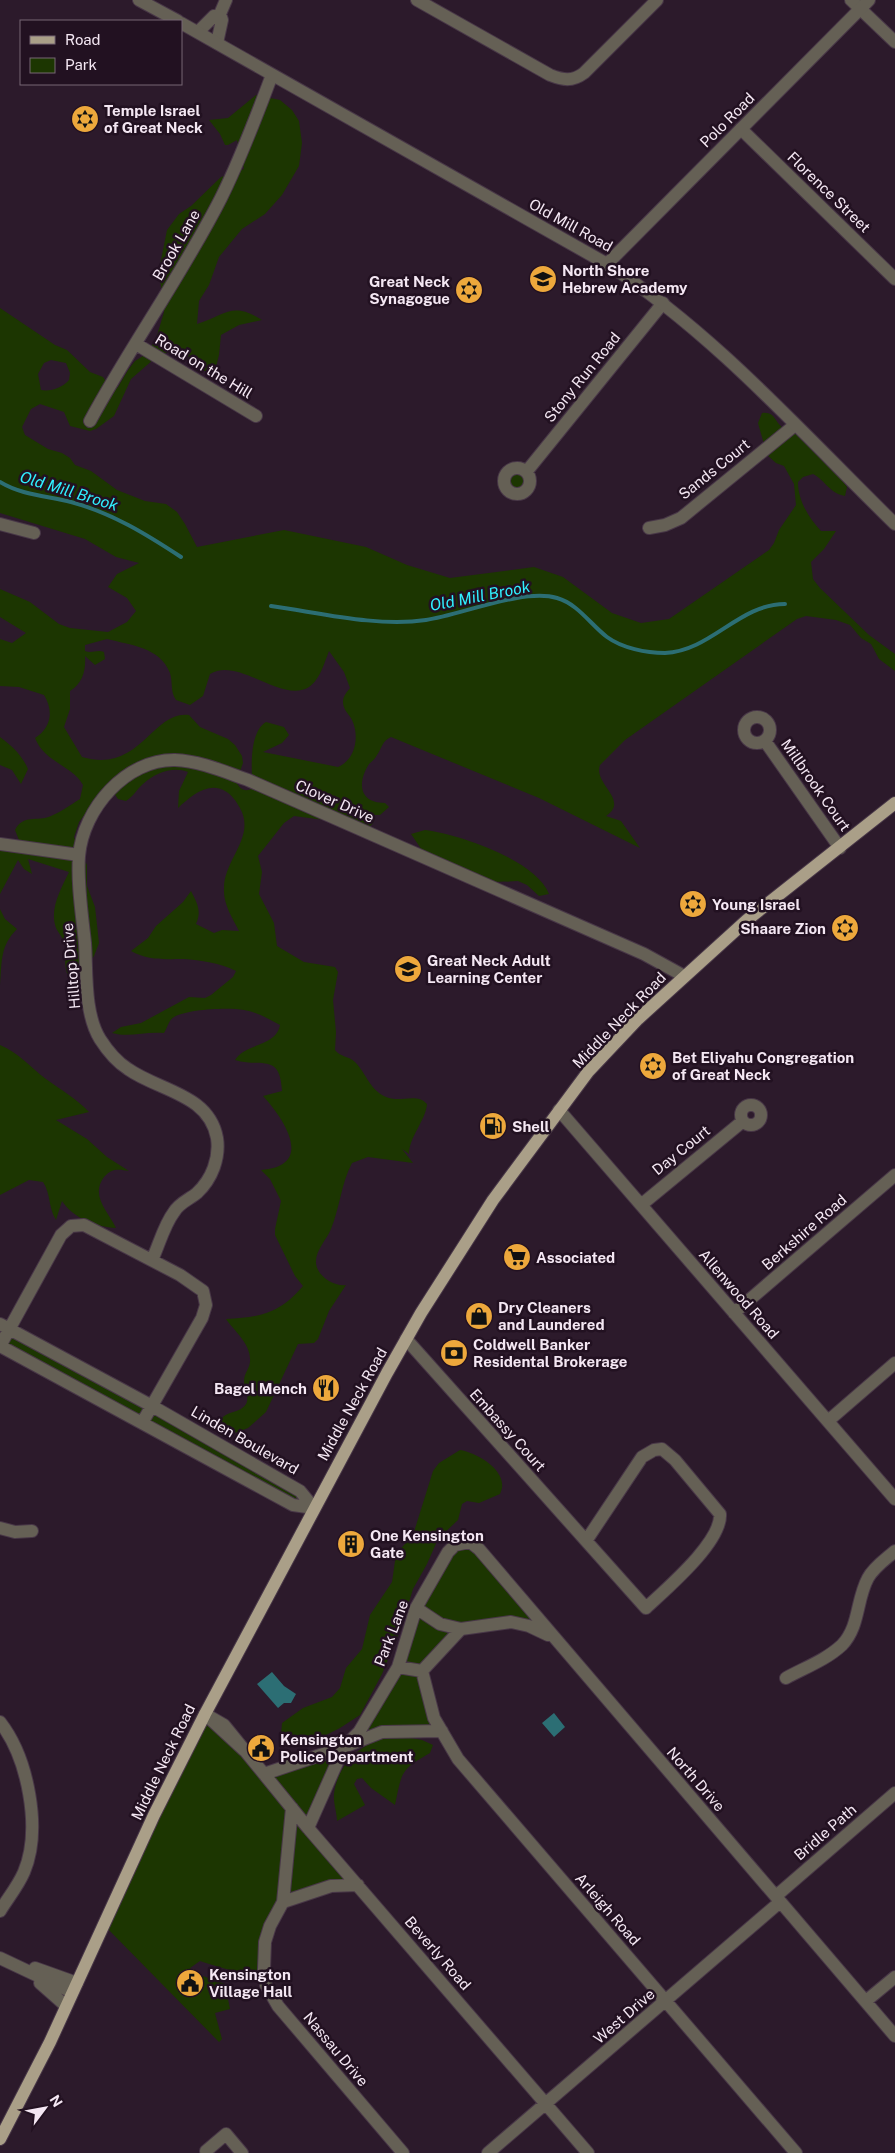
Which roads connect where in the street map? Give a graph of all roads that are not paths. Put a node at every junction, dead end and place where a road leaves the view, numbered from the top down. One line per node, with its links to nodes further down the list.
1 (139, 0): 7 (street, Old Mill Road)
2 (226, 0): 6 (street)
3 (418, 0): 4 (street)
4 (657, 0)
5 (860, 3): 10 (street); 13 (street, Polo Road)
6 (220, 14): 9 (street); 11 (street)
7 (176, 20)
8 (182, 23): 9 (street, Old Mill Road)
9 (198, 32): 11 (street, Old Mill Road)
10 (895, 42)
11 (218, 43): 12 (street, Old Mill Road)
12 (272, 75): 14 (street, Old Mill Road); 17 (street, Brook Lane)
13 (741, 129): 14 (street, Polo Road); 15 (street, Florence Street)
14 (607, 264): 16 (street, Old Mill Road)
15 (895, 279)
16 (663, 303): 20 (street, Old Mill Road); 21 (street, Stony Run Road)
17 (136, 344): 18 (street, Road on the Hill); 19 (street, Brook Lane)
18 (256, 416)
19 (90, 421)
20 (795, 425): 23 (street, Old Mill Road); 24 (street, Sands Court)
21 (527, 471)
22 (0, 524): 25 (street)
23 (895, 524)
24 (649, 528)
25 (34, 533)
26 (765, 741): 29 (street, Millbrook Court)
27 (895, 803): 29 (main road, Middle Neck Road)
28 (0, 844): 30 (street)
29 (840, 848): 31 (main road, Middle Neck Road)
30 (79, 855): 31 (street, Clover Drive); 36 (street, Hilltop Drive)
31 (684, 976): 32 (main road, Middle Neck Road)
32 (559, 1110): 35 (street, Allenwood Road); 39 (main road, Middle Neck Road)
33 (743, 1121): 35 (street, Day Court)
34 (895, 1175): 37 (street, Berkshire Road)
35 (641, 1205): 37 (street, Allenwood Road)
36 (152, 1260): 38 (street); 42 (street)
37 (734, 1313): 43 (street, Allenwood Road)
38 (5, 1326): 40 (street); 42 (street, Linden Boulevard)
39 (406, 1340): 48 (main road, Middle Neck Road); 51 (street, Embassy Court)
40 (0, 1346): 44 (street)
41 (895, 1363): 43 (street)
42 (152, 1406): 44 (street); 45 (street, Linden Boulevard)
43 (828, 1421): 47 (street, Allenwood Road)
44 (142, 1423): 46 (street)
45 (288, 1483): 46 (street); 48 (street, Linden Boulevard)
46 (279, 1498): 48 (street)
47 (895, 1499)
48 (314, 1508): 60 (main road, Middle Neck Road)
49 (0, 1528): 50 (street)
50 (32, 1531)
51 (586, 1541): 51 (street, Embassy Court)
52 (473, 1543): 54 (street, Park Lane); 56 (street, North Drive)
53 (895, 1551): 59 (street)
54 (416, 1608): 55 (street); 57 (street, Park Lane)
55 (462, 1629): 56 (street); 58 (street)
56 (553, 1637): 69 (street, North Drive)
57 (398, 1667): 58 (street); 63 (street, Park Lane)
58 (422, 1671): 62 (street, Arleigh Road)
59 (786, 1678)
60 (205, 1714): 64 (street, Beverly Road); 74 (main road, Middle Neck Road)
61 (0, 1722): 71 (street)
62 (442, 1731): 63 (street); 75 (street, Arleigh Road)
63 (344, 1747): 64 (street); 67 (street, Park Lane)
64 (264, 1774): 66 (street, Beverly Road)
65 (895, 1793): 69 (street, Bridle Path)
66 (292, 1808): 67 (street, Beverly Road); 70 (street, Nassau Drive)
67 (308, 1828): 68 (street, Beverly Road)
68 (358, 1885): 70 (street); 79 (street, Beverly Road)
69 (778, 1899): 75 (street, West Drive); 76 (street, North Drive)
70 (283, 1902): 83 (street, Nassau Drive)
71 (0, 1911)
72 (5, 1960): 74 (street); 77 (street)
73 (895, 1977): 76 (street)
74 (74, 1988): 77 (main road, Middle Neck Road)
75 (666, 2001): 79 (street, West Drive); 86 (street, Arleigh Road)
76 (866, 2001): 78 (street, North Drive)
77 (66, 2006): 80 (main road, Middle Neck Road)
78 (895, 2036)
79 (546, 2104): 84 (street, West Drive); 85 (street, Beverly Road)
80 (0, 2139)
81 (208, 2153): 82 (street)
82 (242, 2153)
83 (403, 2153)
84 (488, 2153)
85 (588, 2153)
86 (796, 2153)

